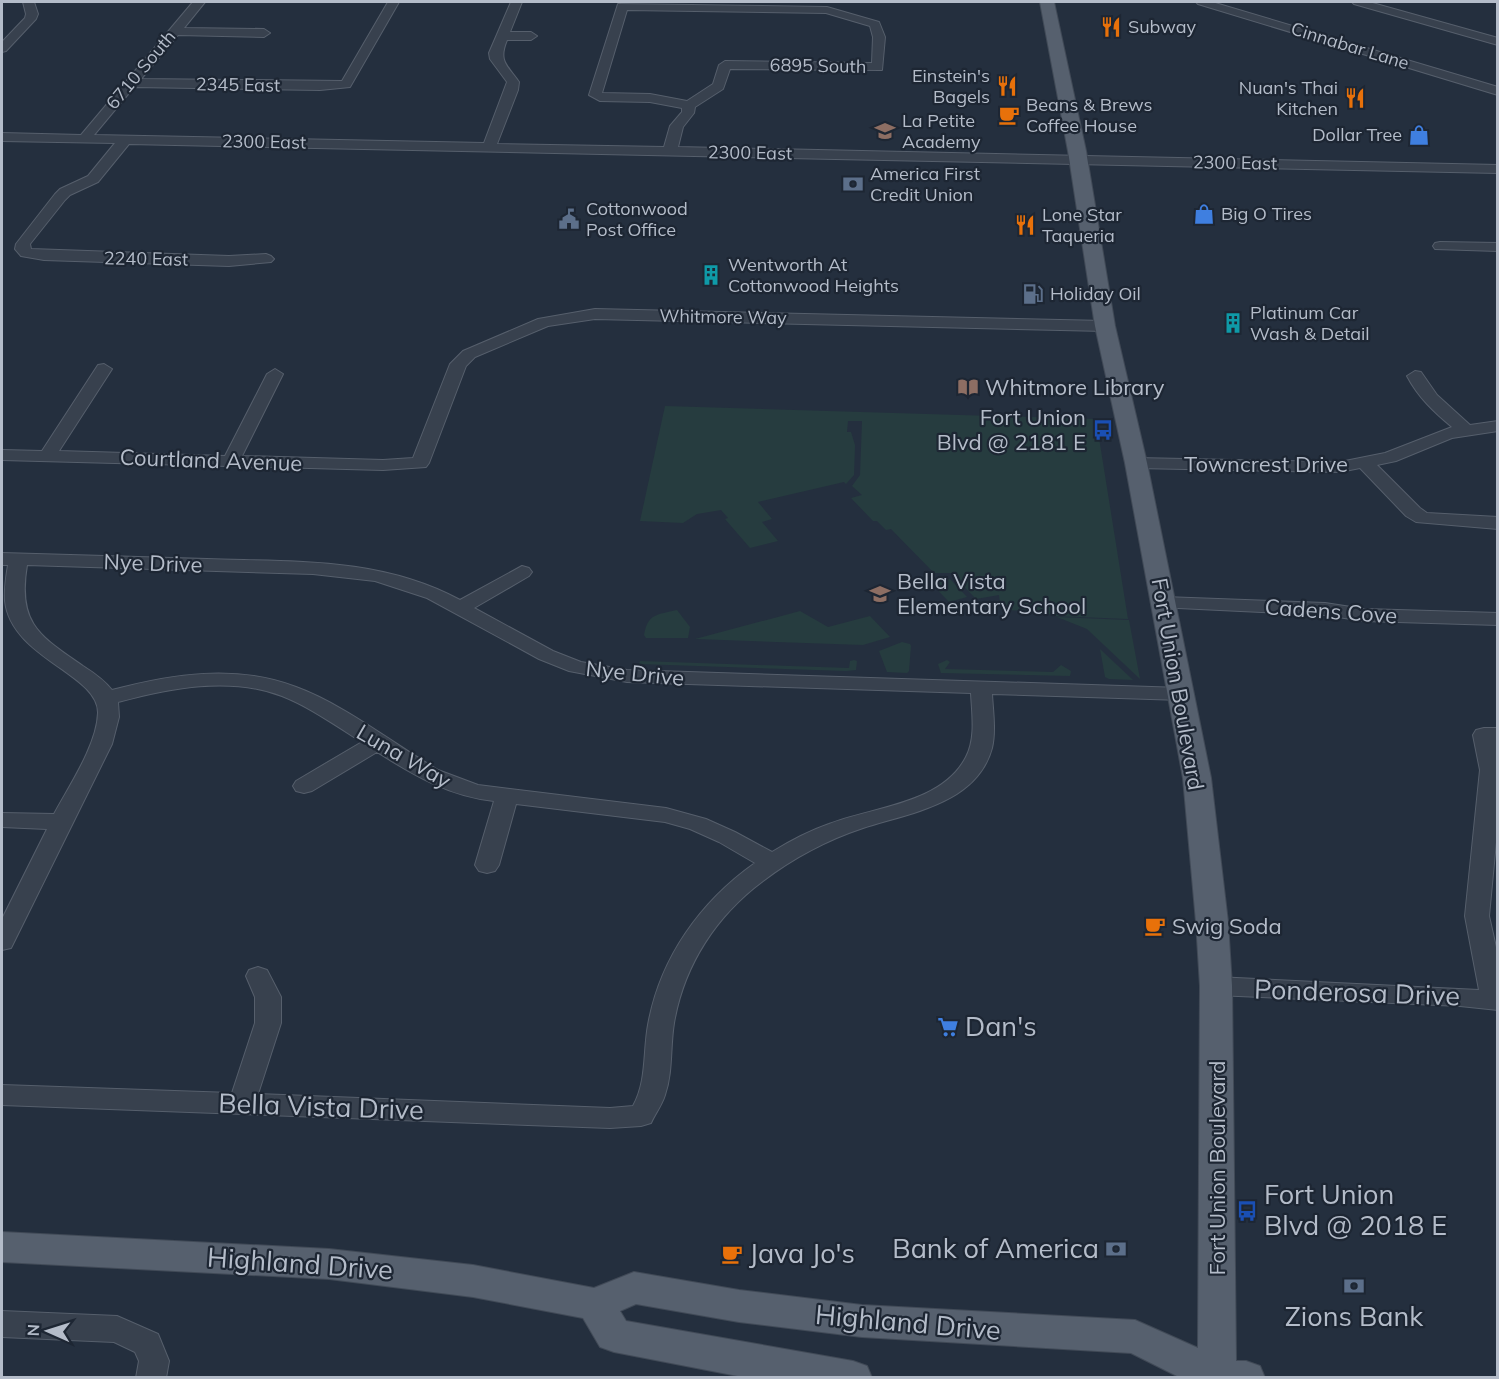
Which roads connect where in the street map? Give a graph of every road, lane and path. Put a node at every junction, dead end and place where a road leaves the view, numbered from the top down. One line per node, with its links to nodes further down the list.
1 (29, 2): 13 (street)
2 (199, 2): 8 (street, 6710 South)
3 (393, 2): 14 (street, 2345 East)
4 (517, 2): 10 (street)
5 (1047, 2): 23 (main road, Fort Union Boulevard)
6 (1202, 2): 15 (street, Cinnabar Lane)
7 (1358, 2): 12 (street)
8 (174, 31): 9 (street); 14 (street, 6710 South)
9 (264, 33)
10 (502, 36): 11 (street); 20 (street)
11 (531, 36)
12 (1497, 42)
13 (2, 48)
14 (131, 83): 18 (street, 6710 South)
15 (1497, 91)
16 (689, 109): 16 (street, 6895 South); 21 (street, 6895 South); 22 (street)
17 (2, 137): 18 (street, 2300 East)
18 (84, 139): 19 (street, 2300 East)
19 (126, 139): 20 (street, 2300 East); 27 (street, 2240 East)
20 (489, 147): 21 (street, 2300 East)
21 (670, 151): 22 (street, 2300 East)
22 (685, 151): 23 (street, 2300 East)
23 (1079, 159): 24 (street, 2300 East); 28 (main road, Fort Union Boulevard)
24 (1497, 169)
25 (1440, 246): 26 (street)
26 (1497, 247)
27 (266, 259)
28 (1105, 326): 37 (street, Whitmore Way); 38 (main road, Fort Union Boulevard)
29 (104, 369): 35 (street)
30 (275, 374): 36 (street)
31 (1415, 376): 33 (street)
32 (1497, 426): 33 (street, Towncrest Drive)
33 (1465, 429): 39 (street, Towncrest Drive)
34 (2, 455): 35 (street, Courtland Avenue)
35 (47, 456): 36 (street, Courtland Avenue)
36 (231, 461): 37 (street, Courtland Avenue)
37 (420, 463)
38 (1136, 463): 39 (street, Towncrest Drive); 43 (main road, Fort Union Boulevard)
39 (1365, 463): 40 (street)
40 (1497, 523)
41 (10, 559): 44 (street, Nye Drive); 48 (street)
42 (522, 572): 44 (street)
43 (1164, 603): 45 (street, Cadens Cove); 47 (main road, Fort Union Boulevard)
44 (460, 608): 46 (street, Nye Drive)
45 (1497, 619)
46 (981, 688): 47 (street, Nye Drive); 55 (street)
47 (1182, 694): 59 (main road, Fort Union Boulevard)
48 (107, 698): 50 (street, Luna Way); 54 (street)
49 (1497, 735): 60 (street)
50 (378, 742): 51 (street); 52 (street, Luna Way)
51 (304, 786)
52 (507, 796): 55 (street, Luna Way); 56 (street)
53 (2, 820): 54 (street)
54 (61, 822): 57 (street)
55 (772, 863): 62 (street, Bella Vista Drive)
56 (487, 865)
57 (2, 942)
58 (258, 976): 62 (street)
59 (1216, 986): 60 (street, Ponderosa Drive); 68 (main road, Fort Union Boulevard)
60 (1496, 1001)
61 (2, 1095): 62 (street, Bella Vista Drive)
62 (242, 1104)
63 (2, 1246): 64 (main road, Highland Drive)
64 (595, 1304): 67 (main road); 68 (main road, Highland Drive)
65 (2, 1324): 66 (street)
66 (151, 1377)
67 (853, 1377)
68 (1223, 1377)

